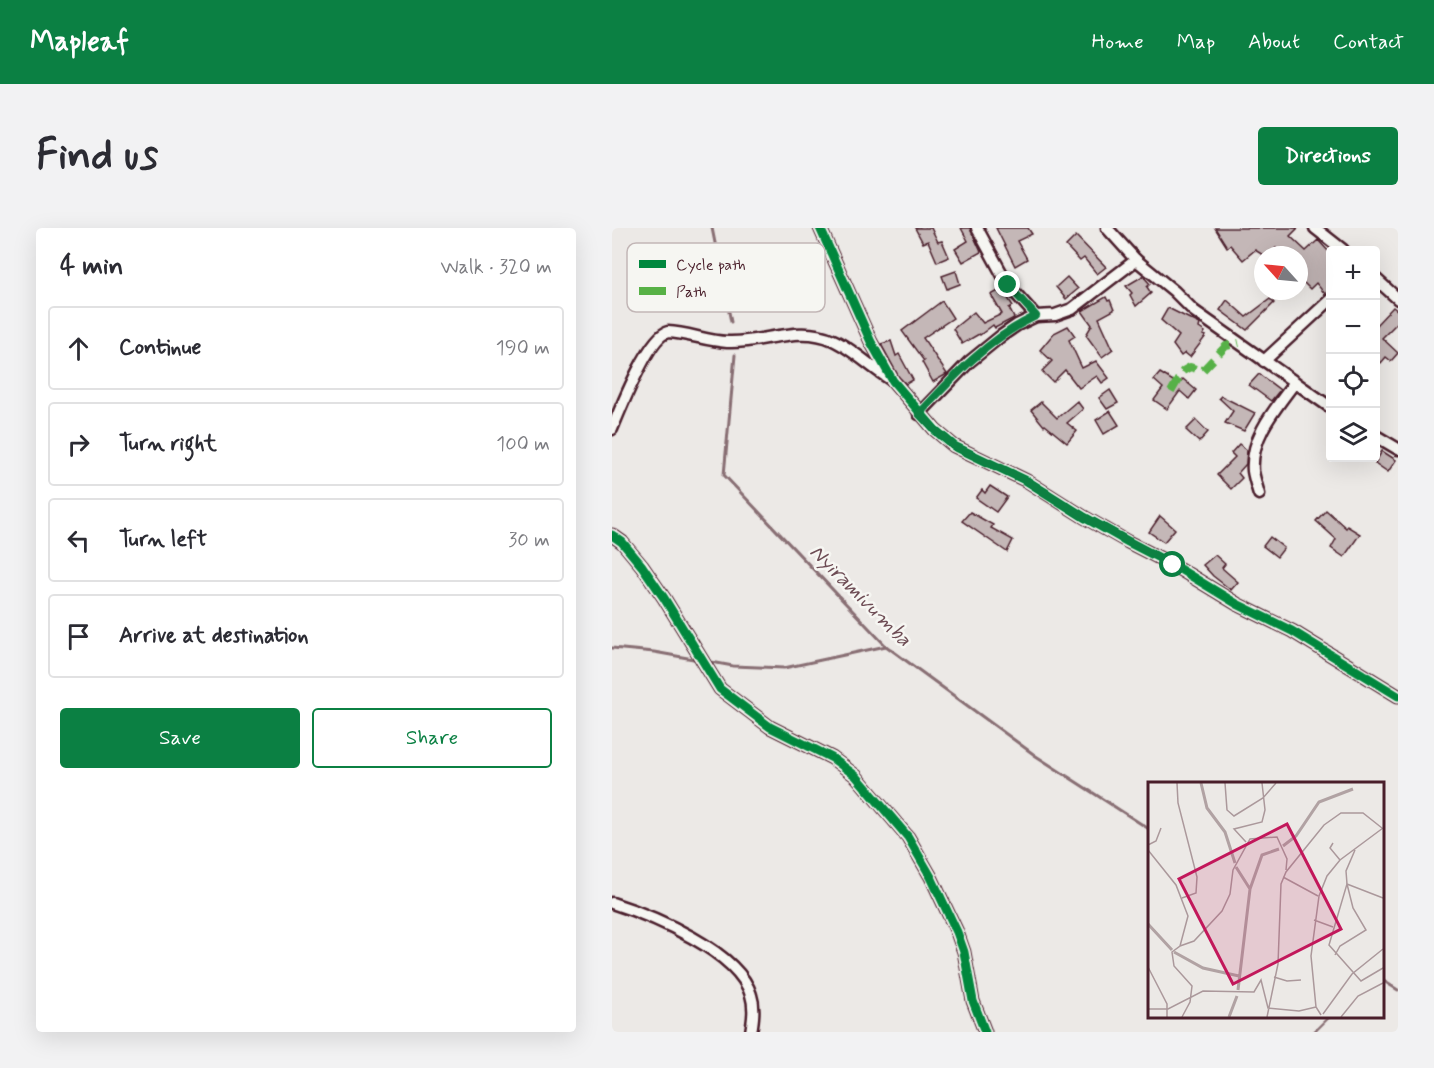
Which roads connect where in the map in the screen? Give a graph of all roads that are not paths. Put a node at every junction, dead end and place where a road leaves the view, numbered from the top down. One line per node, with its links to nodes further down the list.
1 (820, 228): 12 (street)
2 (977, 228): 10 (street)
3 (1107, 228): 6 (street)
4 (1315, 228): 5 (street)
5 (1338, 246)
6 (1136, 260): 10 (street); 11 (street)
7 (1380, 283): 8 (street)
8 (1398, 299)
9 (1326, 304): 11 (street)
10 (1036, 316): 15 (street)
11 (1264, 360): 13 (street)
12 (893, 381): 15 (street); 16 (street)
13 (1295, 382): 14 (street); 19 (street)
14 (1326, 404)
15 (919, 414): 21 (street)
16 (612, 429)
17 (1380, 438): 18 (street)
18 (1398, 449)
19 (1259, 494)
20 (612, 535): 24 (street)
21 (1398, 696)
22 (612, 903): 23 (street)
23 (751, 1032)
24 (985, 1032)

